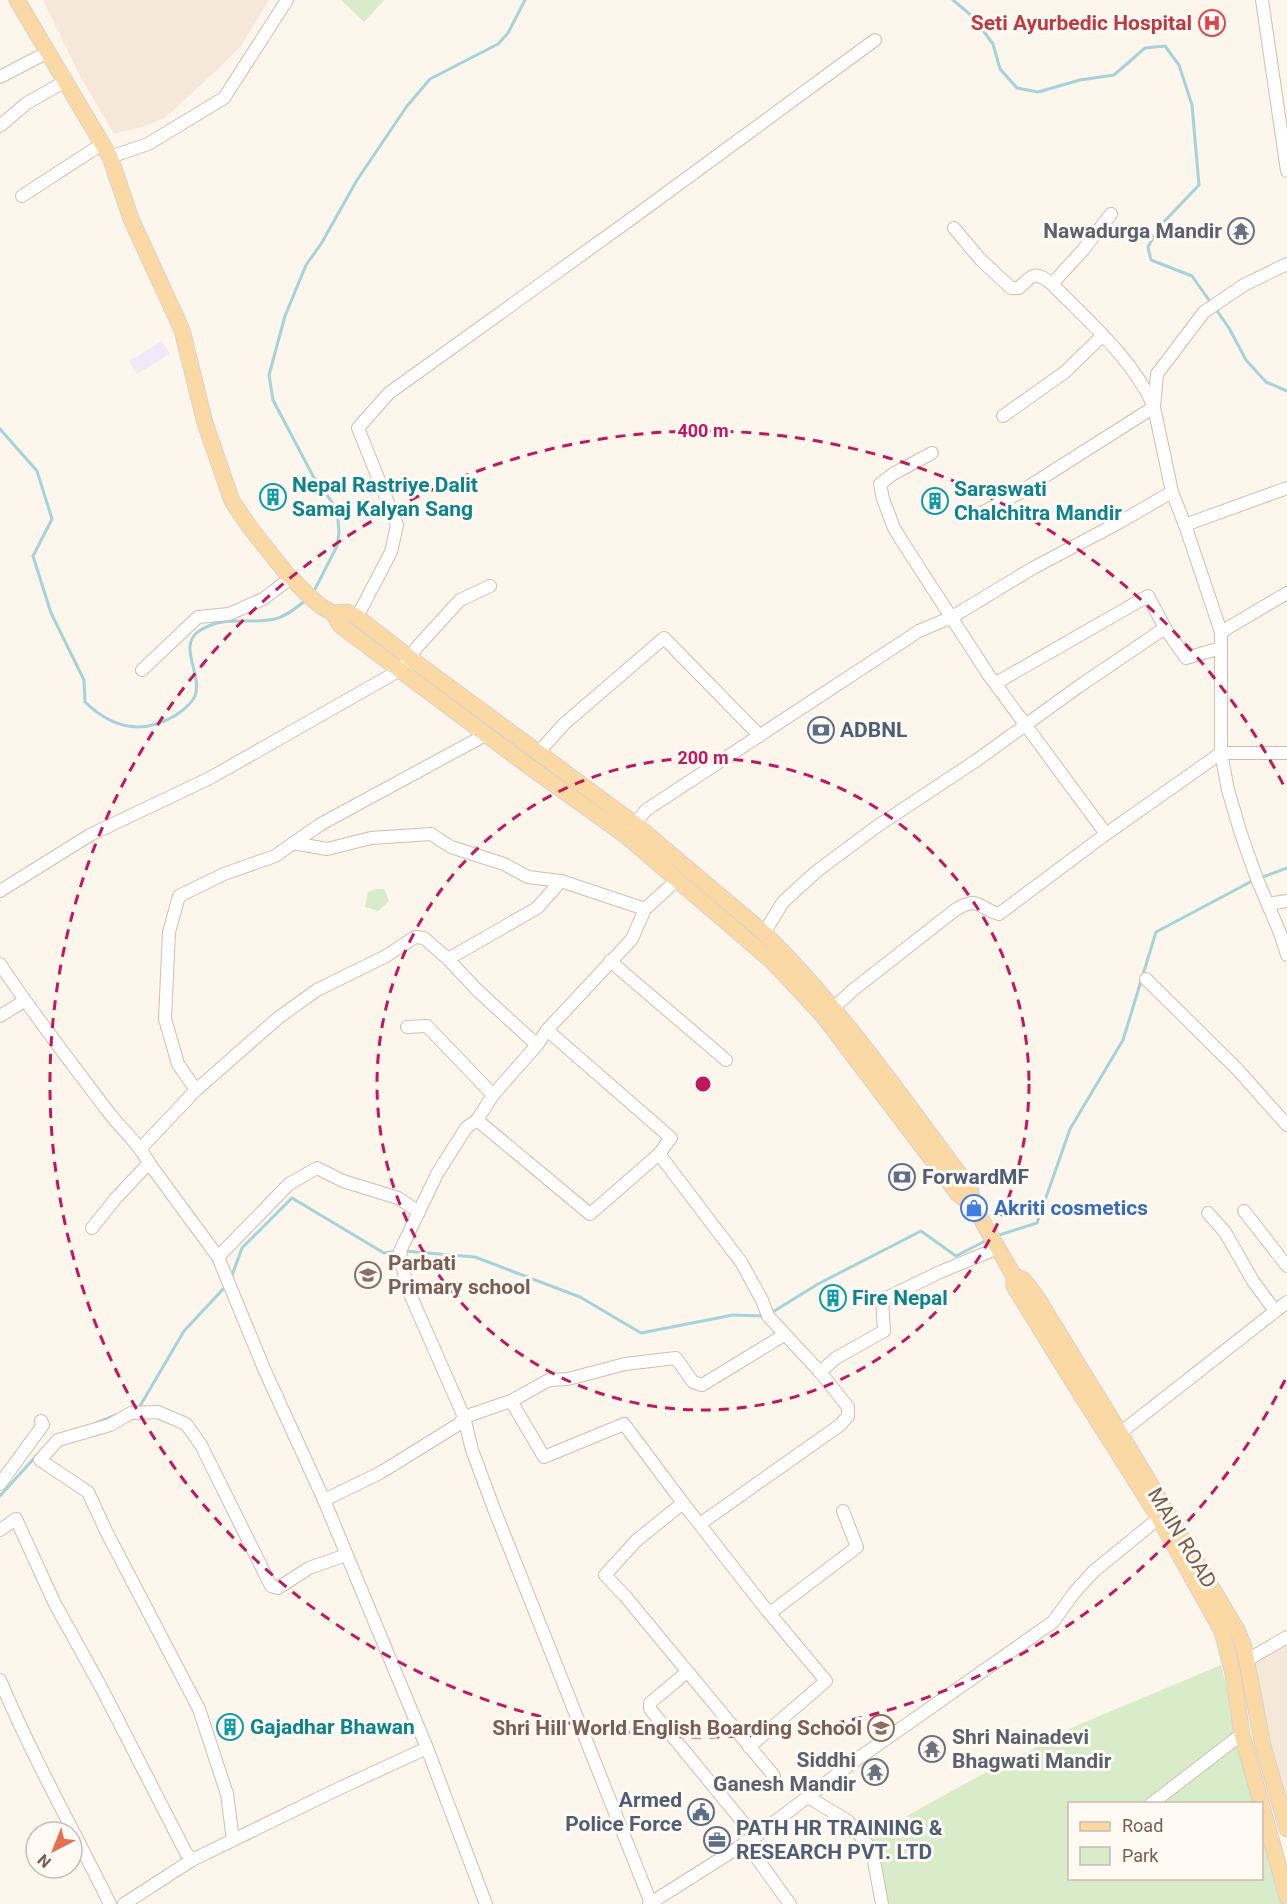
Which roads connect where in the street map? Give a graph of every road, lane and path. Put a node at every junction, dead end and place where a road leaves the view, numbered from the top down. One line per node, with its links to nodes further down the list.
1 (17, 0): 5 (main road)
2 (287, 0): 9 (street)
3 (1262, 0): 10 (street)
4 (876, 40): 28 (street)
5 (48, 52): 6 (street); 7 (main road)
6 (0, 77)
7 (64, 82): 8 (street); 9 (main road)
8 (0, 126)
9 (106, 150): 11 (street); 24 (main road)
10 (1287, 171)
11 (22, 196)
12 (1111, 214): 15 (street)
13 (954, 228): 15 (street)
14 (1287, 264): 17 (street)
15 (1052, 284): 16 (street)
16 (1102, 336): 17 (street); 18 (street)
17 (1154, 407): 21 (street); 22 (street)
18 (1003, 416)
19 (932, 453): 29 (street)
20 (1287, 488): 23 (street)
21 (1172, 492): 23 (street); 29 (street)
22 (978, 514)
23 (1185, 525): 31 (street)
24 (291, 578): 27 (main road); 34 (street)
25 (490, 586): 33 (street)
26 (1287, 593): 31 (street)
27 (333, 612): 28 (main road); 33 (main road)
28 (357, 616): 33 (main road)
29 (952, 617): 35 (street); 38 (street)
30 (1165, 628): 32 (street); 35 (street); 36 (street)
31 (1221, 632): 32 (street)
32 (1221, 648): 40 (street)
33 (405, 664): 37 (main road); 39 (main road); 47 (street)
34 (142, 670)
35 (996, 683): 36 (street)
36 (1026, 725): 43 (street); 51 (street)
37 (487, 734): 42 (main road); 44 (street)
38 (760, 736): 39 (street); 42 (street)
39 (538, 753): 42 (main road)
40 (1221, 753): 41 (street); 43 (street); 49 (street)
41 (1287, 753)
42 (630, 829): 45 (main road); 51 (main road)
43 (1106, 834): 58 (street)
44 (293, 843): 46 (street); 64 (street)
45 (678, 879): 50 (street); 58 (main road)
46 (561, 881): 50 (street); 53 (street)
47 (0, 891)
48 (1287, 901): 49 (street)
49 (1268, 904): 52 (street)
50 (645, 909): 54 (street)
51 (764, 933): 58 (main road)
52 (1287, 954)
53 (448, 959): 62 (street); 64 (street)
54 (610, 961): 61 (street); 63 (street)
55 (0, 964): 57 (street)
56 (1146, 979): 67 (street)
57 (24, 1001): 59 (street); 68 (street)
58 (829, 1013): 75 (main road)
59 (0, 1016)
60 (407, 1027): 65 (street)
61 (547, 1030): 62 (street); 69 (street)
62 (537, 1045): 65 (street)
63 (726, 1060)
64 (196, 1090): 68 (street)
65 (493, 1095): 66 (street)
66 (477, 1120): 69 (street); 72 (street)
67 (1287, 1125)
68 (141, 1148): 70 (street)
69 (659, 1154): 81 (street)
70 (149, 1163): 74 (street); 76 (street)
71 (1244, 1211): 77 (street)
72 (419, 1212): 76 (street); 84 (street)
73 (1208, 1214): 80 (street)
74 (92, 1228)
75 (997, 1246): 78 (main road); 82 (street)
76 (218, 1257): 88 (street)
77 (1287, 1266)
78 (1014, 1276): 86 (main road, MAIN ROAD); 91 (main road)
79 (1287, 1302): 80 (street)
80 (1275, 1311): 86 (street)
81 (784, 1335): 82 (street); 83 (street)
82 (820, 1372): 92 (street)
83 (511, 1401): 84 (street); 89 (street)
84 (464, 1418): 88 (street); 117 (street)
85 (41, 1421): 87 (street)
86 (1120, 1433): 97 (main road, MAIN ROAD)
87 (0, 1484)
88 (324, 1500): 94 (street)
89 (683, 1503): 92 (street); 98 (street)
90 (843, 1511): 95 (street)
91 (1159, 1518): 100 (main road); 105 (street)
92 (700, 1524): 95 (street)
93 (0, 1530): 112 (street)
94 (346, 1555): 102 (street); 110 (street)
95 (770, 1613): 101 (street)
96 (1287, 1637): 97 (street)
97 (1246, 1660): 104 (main road, MAIN ROAD)
98 (687, 1672): 101 (street); 111 (street)
99 (0, 1680): 114 (street)
100 (1242, 1734): 106 (street); 107 (main road)
101 (749, 1747): 103 (street)
102 (427, 1748): 110 (street); 116 (street)
103 (774, 1776)
104 (1281, 1793): 109 (main road, MAIN ROAD)
105 (808, 1797): 111 (street); 119 (street)
106 (1152, 1802)
107 (1261, 1802)
108 (1263, 1810): 113 (main road)
109 (1287, 1829)
110 (233, 1840): 112 (street)
111 (750, 1840): 117 (street); 118 (street)
112 (192, 1860): 115 (street)
113 (1287, 1897)
114 (110, 1904)
115 (124, 1904)
116 (486, 1904)
117 (650, 1904)
118 (790, 1904)
119 (882, 1904)

